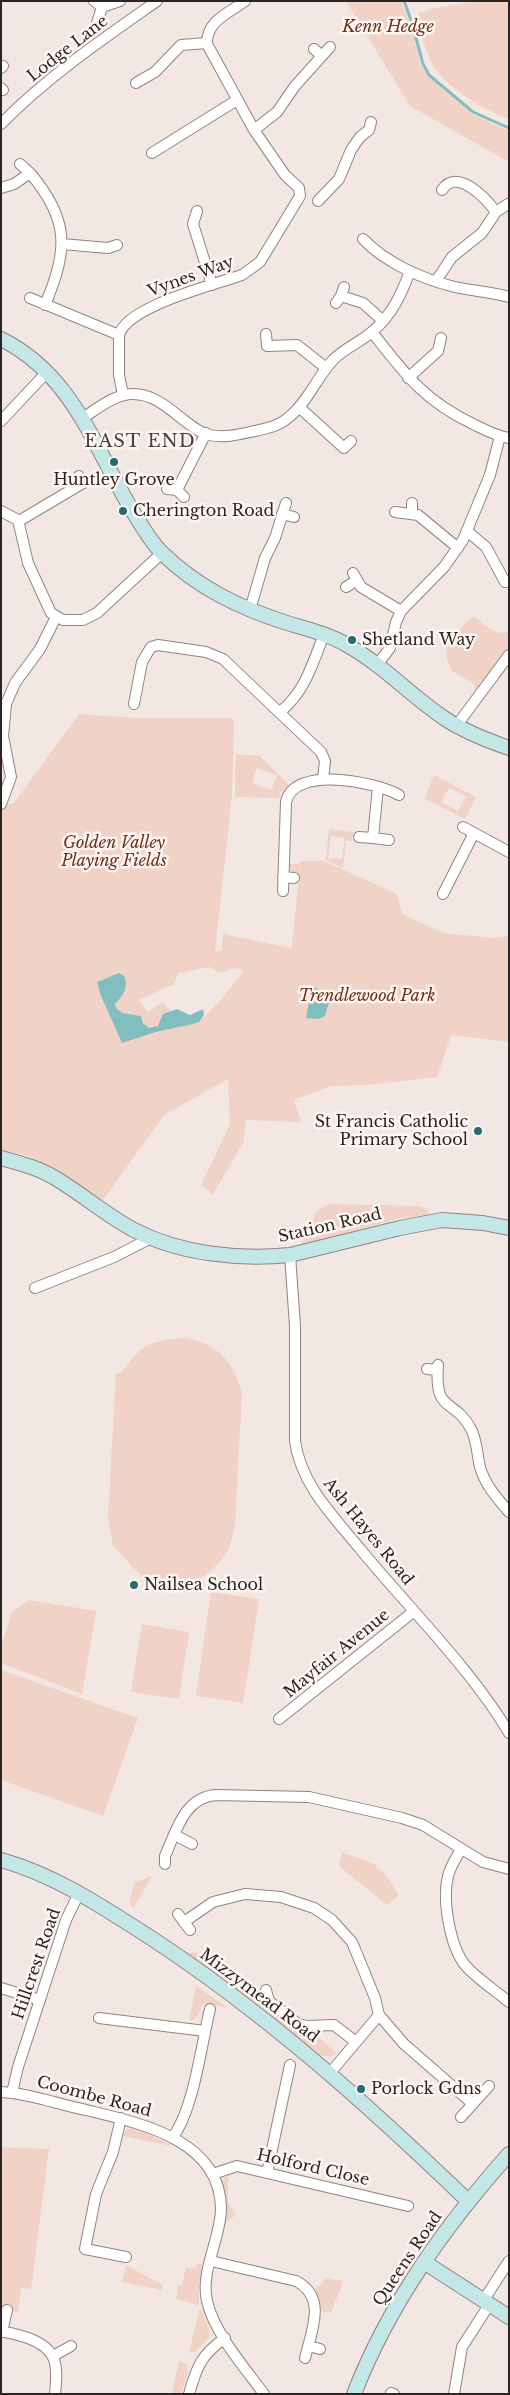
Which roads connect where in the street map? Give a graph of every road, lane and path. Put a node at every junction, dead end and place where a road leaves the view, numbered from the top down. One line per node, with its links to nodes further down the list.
1 (120, 1): 4 (street)
2 (157, 1): 10 (street, Lodge Lane)
3 (245, 1): 6 (street)
4 (98, 4): 5 (street)
5 (97, 23)
6 (207, 43): 8 (street); 9 (street)
7 (330, 47): 12 (street)
8 (136, 83)
9 (237, 100): 12 (street); 13 (street)
10 (1, 124)
11 (372, 128): 18 (street)
12 (254, 130): 18 (street)
13 (152, 153)
14 (20, 164): 15 (street)
15 (30, 173): 16 (street); 23 (street)
16 (1, 188)
17 (442, 190): 20 (street)
18 (301, 192): 27 (street, Vynes Way)
19 (508, 204): 20 (street)
20 (496, 212): 26 (street)
21 (193, 217): 27 (street)
22 (370, 241): 25 (street)
23 (62, 244): 24 (street); 31 (street)
24 (112, 250)
25 (410, 270): 26 (street); 32 (street)
26 (436, 281): 29 (street)
27 (212, 285): 35 (street, Vynes Way)
28 (340, 295): 32 (street)
29 (509, 297)
30 (30, 298): 31 (street)
31 (45, 304): 35 (street)
32 (383, 321): 33 (street)
33 (372, 332): 38 (street); 40 (street)
34 (266, 334): 38 (street)
35 (119, 335): 41 (street)
36 (441, 338): 40 (street)
37 (1, 339): 39 (street)
38 (326, 368): 42 (street)
39 (47, 372): 43 (street); 44 (street)
40 (408, 378): 46 (street)
41 (122, 395): 43 (street); 45 (street)
42 (299, 407): 45 (street); 47 (street)
43 (83, 418): 58 (street)
44 (2, 420)
45 (206, 434): 49 (street)
46 (504, 437): 56 (street)
47 (351, 441)
48 (79, 476): 55 (street)
49 (166, 489)
50 (286, 503): 53 (street)
51 (1, 512): 55 (street)
52 (395, 512): 57 (street)
53 (282, 514): 54 (street); 61 (street)
54 (294, 518)
55 (18, 521): 63 (street)
56 (467, 531): 57 (street); 59 (street)
57 (458, 548): 62 (street)
58 (162, 553): 61 (street); 63 (street)
59 (505, 582)
60 (346, 586): 62 (street)
61 (250, 610): 64 (street)
62 (400, 611): 66 (street)
63 (56, 617): 67 (street)
64 (324, 634): 66 (street); 69 (street)
65 (509, 655): 70 (street)
66 (377, 665): 70 (street)
67 (3, 703): 75 (street)
68 (134, 704): 69 (street)
69 (280, 712): 72 (street)
70 (457, 725): 71 (street)
71 (509, 748)
72 (323, 779): 73 (street); 82 (street)
73 (378, 787): 74 (street); 79 (street)
74 (399, 795)
75 (1, 804)
76 (463, 827): 77 (street)
77 (474, 833): 81 (street); 83 (street)
78 (359, 837): 79 (street)
79 (374, 838): 80 (street)
80 (389, 840)
81 (509, 852)
82 (283, 891)
83 (443, 894)
84 (1, 1158): 86 (street, Station Road)
85 (509, 1228): 87 (street, Station Road)
86 (151, 1238): 87 (street, Station Road); 88 (street)
87 (290, 1255): 91 (street, Ash Hayes Road)
88 (34, 1288)
89 (434, 1368): 90 (street)
90 (509, 1512)
91 (413, 1612): 92 (street, Mayfair Avenue); 93 (street, Ash Hayes Road)
92 (280, 1719)
93 (509, 1733)
94 (175, 1835): 95 (street); 96 (street); 98 (street)
95 (192, 1844)
96 (461, 1849): 99 (street); 105 (street)
97 (1, 1860): 100 (street, Mizzymead Road)
98 (165, 1864)
99 (509, 1869)
100 (79, 1893): 104 (street, Hillcrest Road); 112 (street, Mizzymead Road)
101 (184, 1922): 107 (street)
102 (1, 1988): 104 (street)
103 (266, 1990): 110 (street)
104 (40, 2000): 115 (street, Hillcrest Road)
105 (509, 2002)
106 (210, 2009): 109 (street)
107 (379, 2015): 110 (street); 116 (street)
108 (99, 2018): 109 (street)
109 (205, 2031): 119 (street)
110 (356, 2042): 112 (street)
111 (292, 2070): 121 (street)
112 (330, 2073): 123 (street, Mizzymead Road)
113 (489, 2086): 116 (street)
114 (1, 2092): 115 (street)
115 (12, 2093): 118 (street, Coombe Road)
116 (472, 2104): 117 (street)
117 (461, 2117)
118 (121, 2118): 119 (street, Coombe Road); 125 (street)
119 (173, 2137): 122 (street, Coombe Road)
120 (509, 2154): 123 (street, Queens Road)
121 (267, 2173): 122 (street, Holford Close); 124 (street, Holford Close)
122 (213, 2174): 126 (street, Coombe Road)
123 (468, 2201): 128 (street, Queens Road)
124 (408, 2206)
125 (126, 2257)
126 (211, 2261): 133 (street, Coombe Road); 135 (street)
127 (509, 2261): 129 (street)
128 (424, 2262): 129 (street); 142 (street, Queens Road)
129 (486, 2303): 131 (street); 143 (street)
130 (7, 2310): 132 (street)
131 (509, 2317)
132 (2, 2332): 137 (street)
133 (225, 2338): 140 (street); 141 (street, Coombe Road)
134 (71, 2346): 137 (street)
135 (308, 2346): 136 (street); 138 (street)
136 (320, 2349)
137 (53, 2356): 139 (street)
138 (305, 2358)
139 (55, 2394)
140 (189, 2394)
141 (264, 2394)
142 (354, 2394)
143 (454, 2394)

